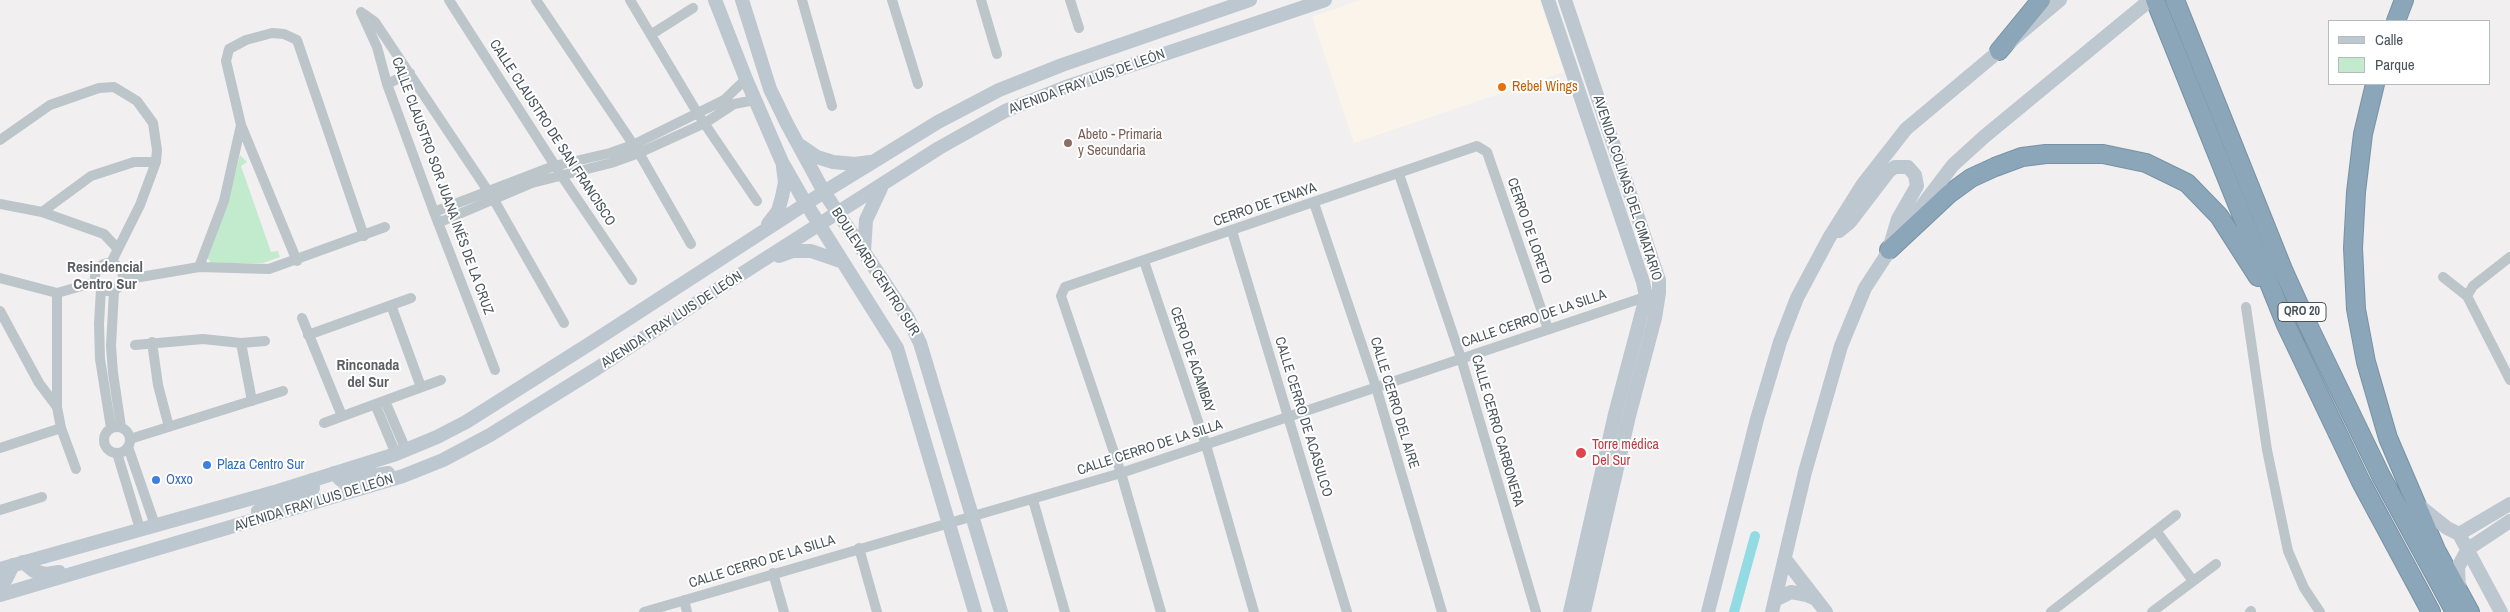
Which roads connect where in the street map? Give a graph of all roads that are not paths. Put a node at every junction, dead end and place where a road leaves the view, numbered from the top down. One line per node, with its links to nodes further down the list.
1 (449, 0): 45 (street, CALLE CLAUSTRO DE SAN FRANCISCO)
2 (536, 0): 41 (street)
3 (630, 0): 25 (street)
4 (715, 0): 29 (main road, BOULEVARD CENTRO SUR)
5 (742, 0): 22 (main road, BOULEVARD CENTRO SUR)
6 (748, 0): 22 (main road)
7 (802, 0): 34 (street)
8 (892, 0): 31 (street)
9 (981, 0): 27 (street)
10 (1070, 0): 24 (street)
11 (1250, 0): 44 (main road, AVENIDA FRAY LUIS DE LEÓN)
12 (1324, 0): 48 (main road, AVENIDA FRAY LUIS DE LEÓN)
13 (1548, 0): 85 (main road, AVENIDA COLINAS DEL CIMATARIO)
14 (1565, 0): 85 (main road, AVENIDA COLINAS DEL CIMATARIO)
15 (2041, 0): 26 (highway)
16 (2060, 0): 26 (main road)
17 (2150, 0): 69 (main road)
18 (2155, 0): 93 (highway, QRO 20)
19 (2175, 0): 175 (highway, QRO 20)
20 (2404, 0): 23 (highway)
21 (693, 8): 25 (street)
22 (748, 15): 39 (main road, BOULEVARD CENTRO SUR)
23 (2396, 20)
24 (1079, 28)
25 (652, 34): 35 (street)
26 (1998, 52): 66 (main road)
27 (997, 54)
28 (410, 73): 30 (street); 30 (street, CALLE CLAUSTRO SOR JUANA INÉS DE LA CRUZ); 50 (street)
29 (746, 79): 33 (main road, BOULEVARD CENTRO SUR); 35 (street)
30 (387, 84): 56 (street, CALLE CLAUSTRO SOR JUANA INÉS DE LA CRUZ)
31 (918, 84)
32 (2375, 85): 129 (highway)
33 (755, 100): 36 (street); 43 (main road, BOULEVARD CENTRO SUR)
34 (832, 106)
35 (698, 114): 36 (street); 41 (street)
36 (705, 123): 41 (street); 51 (street)
37 (241, 125): 64 (street); 73 (street); 77 (street)
38 (0, 140): 42 (street)
39 (798, 144): 44 (main road); 49 (main road, BOULEVARD CENTRO SUR)
40 (1477, 146): 46 (street, CERRO DE TENAYA); 94 (street, CERRO DE LORETO)
41 (636, 149): 45 (street); 47 (street); 67 (street)
42 (156, 162): 55 (street); 61 (street)
43 (782, 162): 54 (main road, BOULEVARD CENTRO SUR); 65 (main road)
44 (873, 162): 49 (main road, AVENIDA FRAY LUIS DE LEÓN)
45 (554, 166): 47 (street, CALLE CLAUSTRO DE SAN FRANCISCO); 50 (street)
46 (1400, 174): 52 (street, CERRO DE TENAYA); 100 (street, CALLE CERRO CARBONERA)
47 (561, 175): 50 (street); 81 (street, CALLE CLAUSTRO DE SAN FRANCISCO)
48 (883, 185): 57 (main road, AVENIDA FRAY LUIS DE LEÓN); 70 (main road)
49 (824, 192): 54 (main road, AVENIDA FRAY LUIS DE LEÓN); 57 (main road, BOULEVARD CENTRO SUR)
50 (491, 196): 56 (street); 58 (street); 92 (street)
51 (757, 200)
52 (1314, 203): 62 (street, CERRO DE TENAYA); 104 (street, CALLE CERRO DEL AIRE)
53 (0, 204): 55 (street)
54 (806, 204): 59 (main road, BOULEVARD CENTRO SUR); 65 (main road, AVENIDA FRAY LUIS DE LEÓN)
55 (42, 212): 63 (street)
56 (434, 212): 58 (street, CALLE CLAUSTRO SOR JUANA INÉS DE LA CRUZ)
57 (837, 213): 59 (main road, AVENIDA FRAY LUIS DE LEÓN); 70 (main road, BOULEVARD CENTRO SUR)
58 (438, 223): 101 (street, CALLE CLAUSTRO SOR JUANA INÉS DE LA CRUZ)
59 (819, 225): 72 (main road, AVENIDA FRAY LUIS DE LEÓN); 75 (main road, BOULEVARD CENTRO SUR)
60 (385, 228): 64 (street)
61 (128, 230): 63 (street); 68 (street)
62 (1232, 231): 74 (street, CERRO DE TENAYA); 112 (street, CALLE CERRO DE ACASULCO)
63 (104, 234): 68 (street)
64 (364, 236): 73 (street)
65 (752, 237): 120 (main road, AVENIDA FRAY LUIS DE LEÓN)
66 (1829, 238): 69 (main road); 169 (main road)
67 (691, 244)
68 (116, 248): 76 (street)
69 (1888, 250): 93 (highway); 143 (main road)
70 (864, 252): 133 (main road, BOULEVARD CENTRO SUR)
71 (2510, 257): 86 (street)
72 (765, 260): 75 (main road); 123 (main road, AVENIDA FRAY LUIS DE LEÓN)
73 (297, 261): 77 (street)
74 (1144, 261): 118 (street, CERO DE ACAMBAY); 125 (street, CERRO DE TENAYA)
75 (843, 262): 135 (main road, BOULEVARD CENTRO SUR)
76 (111, 263): 80 (street); 82 (street)
77 (200, 267): 80 (street)
78 (2443, 277): 86 (street)
79 (0, 278): 84 (street)
80 (123, 280): 83 (street)
81 (632, 280)
82 (98, 285): 83 (street); 84 (street); 116 (street)
83 (114, 291): 116 (street)
84 (57, 293): 109 (street)
85 (1652, 295): 94 (street, CALLE CERRO DE LA SILLA); 110 (main road, AVENIDA COLINAS DEL CIMATARIO)
86 (2467, 296): 103 (street)
87 (411, 298): 88 (street)
88 (391, 305): 95 (street); 105 (street)
89 (2246, 306): 173 (street)
90 (0, 311): 109 (street)
91 (302, 318): 95 (street)
92 (564, 324)
93 (2286, 326): 174 (highway, QRO 20)
94 (1548, 329): 100 (street, CALLE CERRO DE LA SILLA)
95 (308, 335): 111 (street)
96 (265, 341): 98 (street)
97 (152, 342): 98 (street); 99 (street); 114 (street)
98 (241, 343): 107 (street)
99 (135, 345)
100 (1461, 358): 104 (street, CALLE CERRO DE LA SILLA); 166 (street, CALLE CERRO CARBONERA)
101 (496, 370)
102 (441, 380): 105 (street)
103 (2510, 380)
104 (1376, 387): 112 (street, CALLE CERRO DE LA SILLA); 165 (street, CALLE CERRO DEL AIRE)
105 (421, 388): 108 (street)
106 (283, 391): 107 (street)
107 (252, 401): 114 (street)
108 (380, 402): 111 (street); 120 (street)
109 (56, 407): 115 (street)
110 (1622, 415): 167 (main road, AVENIDA COLINAS DEL CIMATARIO); 168 (main road, AVENIDA COLINAS DEL CIMATARIO)
111 (342, 416): 113 (street)
112 (1289, 416): 118 (street, CALLE CERRO DE LA SILLA); 164 (street, CALLE CERRO DE ACASULCO)
113 (324, 423)
114 (169, 427): 117 (street)
115 (61, 428): 119 (street); 122 (street)
116 (116, 428): 117 (street); 121 (street)
117 (129, 443): 121 (street); 136 (street)
118 (1206, 445): 125 (street, CALLE CERRO DE LA SILLA); 163 (street, CERO DE ACAMBAY)
119 (0, 448)
120 (401, 452): 124 (main road, AVENIDA FRAY LUIS DE LEÓN)
121 (116, 454): 137 (street)
122 (76, 469)
123 (421, 469): 124 (main road); 138 (main road, AVENIDA FRAY LUIS DE LEÓN)
124 (334, 473): 126 (main road, AVENIDA FRAY LUIS DE LEÓN)
125 (1120, 473): 128 (street, CALLE CERRO DE LA SILLA); 162 (street)
126 (312, 480): 136 (main road, AVENIDA FRAY LUIS DE LEÓN); 138 (main road)
127 (42, 497): 131 (street)
128 (1033, 500): 133 (street, CALLE CERRO DE LA SILLA); 161 (street)
129 (2415, 503): 139 (main road); 150 (highway)
130 (2510, 504): 139 (main road)
131 (0, 510)
132 (2176, 515): 140 (street)
133 (974, 516): 135 (street, CALLE CERRO DE LA SILLA); 160 (main road, BOULEVARD CENTRO SUR)
134 (2510, 521): 141 (main road)
135 (950, 523): 142 (street, CALLE CERRO DE LA SILLA); 159 (main road, BOULEVARD CENTRO SUR)
136 (155, 525): 137 (main road, AVENIDA FRAY LUIS DE LEÓN)
137 (140, 529): 145 (main road, AVENIDA FRAY LUIS DE LEÓN)
138 (222, 530): 146 (main road, AVENIDA FRAY LUIS DE LEÓN)
139 (2464, 531): 141 (main road)
140 (2157, 532): 148 (street); 171 (street)
141 (2472, 545): 150 (main road); 177 (main road)
142 (858, 548): 147 (street, CALLE CERRO DE LA SILLA); 158 (street)
143 (1785, 559): 153 (main road); 154 (main road)
144 (2216, 564): 148 (street)
145 (12, 565): 146 (main road); 149 (main road)
146 (86, 570): 151 (main road, AVENIDA FRAY LUIS DE LEÓN)
147 (773, 573): 152 (street, CALLE CERRO DE LA SILLA); 157 (street)
148 (2193, 581): 172 (street)
149 (0, 586)
150 (2460, 594): 176 (highway)
151 (0, 595)
152 (684, 600): 155 (street, CALLE CERRO DE LA SILLA); 156 (street)
153 (1816, 600): 154 (main road); 170 (main road)
154 (1774, 606)
155 (644, 612)
156 (688, 612)
157 (784, 612)
158 (877, 612)
159 (975, 612)
160 (1001, 612)
161 (1065, 612)
162 (1161, 612)
163 (1254, 612)
164 (1347, 612)
165 (1442, 612)
166 (1536, 612)
167 (1570, 612)
168 (1584, 612)
169 (1708, 612)
170 (1826, 612)
171 (2050, 612)
172 (2152, 612)
173 (2320, 612)
174 (2431, 612)
175 (2454, 612)
176 (2470, 612)
177 (2501, 612)

